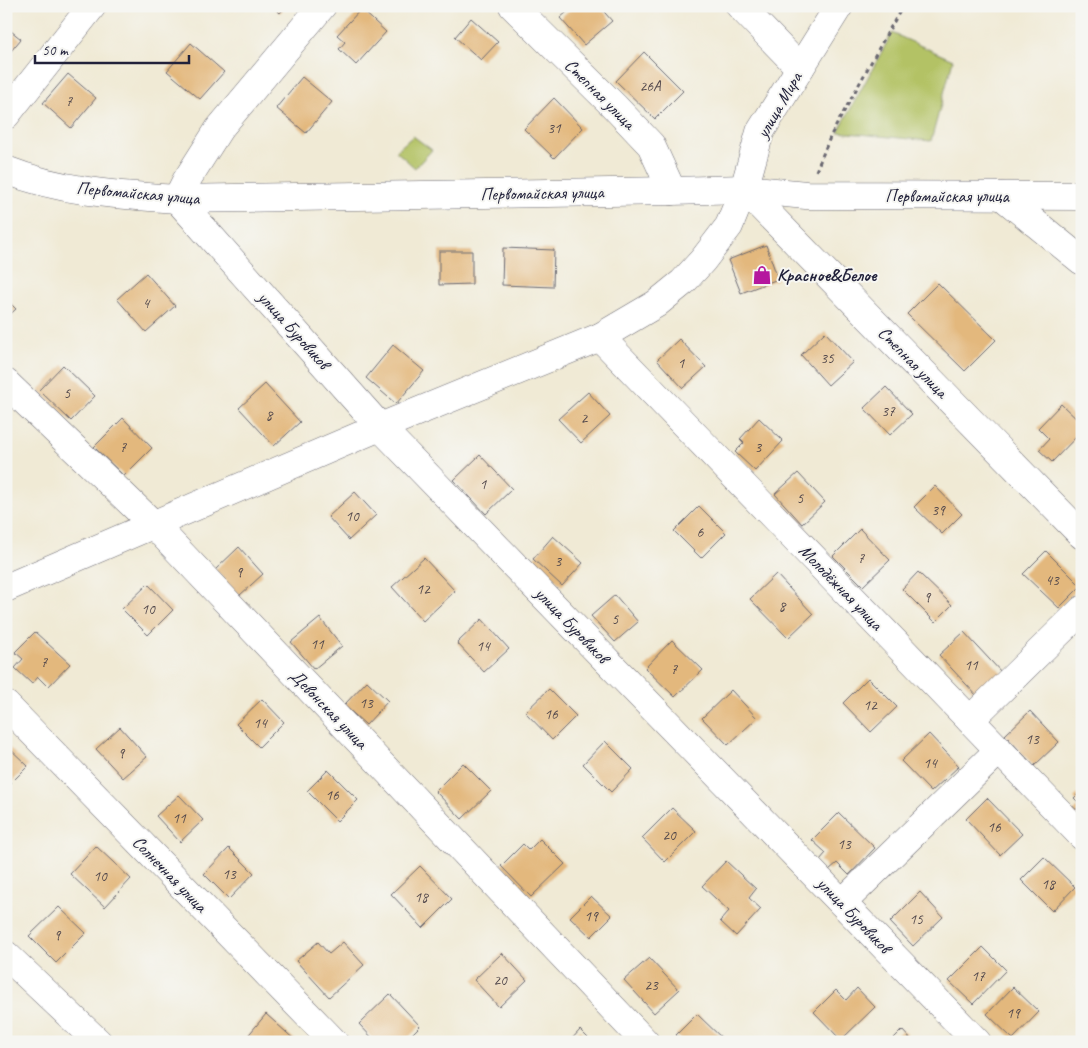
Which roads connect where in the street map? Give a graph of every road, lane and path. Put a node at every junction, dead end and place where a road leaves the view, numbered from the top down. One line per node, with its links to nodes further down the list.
1 (92, 6): 8 (street)
2 (322, 6): 15 (street)
3 (513, 6): 11 (street, Степная улица)
4 (740, 6): 7 (street)
5 (839, 6): 7 (street, улица Мира)
6 (904, 6): 12 (path)
7 (800, 68): 10 (street, улица Мира)
8 (6, 116)
9 (6, 170): 15 (street, Первомайская улица)
10 (744, 189): 11 (street, Первомайская улица); 12 (street, Первомайская улица); 17 (street, улица Мира); 21 (street, Степная улица)
11 (672, 191): 15 (street, Первомайская улица)
12 (806, 195): 13 (street, Первомайская улица)
13 (1002, 196): 14 (street, Первомайская улица); 16 (street)
14 (1082, 196)
15 (177, 199): 19 (street, улица Буровиков)
16 (1082, 262)
17 (600, 337): 19 (street, улица Мира); 25 (street, Молодёжная улица)
18 (6, 382): 20 (street, Девонская улица)
19 (380, 427): 20 (street, улица Мира); 28 (street, улица Буровиков)
20 (154, 524): 22 (street, улица Мира); 32 (street, Девонская улица)
21 (1082, 535)
22 (6, 588)
23 (1082, 610): 25 (street)
24 (6, 705): 31 (street, Солнечная улица)
25 (970, 720): 26 (street, Молодёжная улица)
26 (999, 750): 27 (street, Молодёжная улица); 28 (street)
27 (1082, 836)
28 (842, 903): 33 (street, улица Буровиков)
29 (6, 955): 30 (street)
30 (98, 1042)
31 (334, 1042)
32 (645, 1042)
33 (977, 1042)

